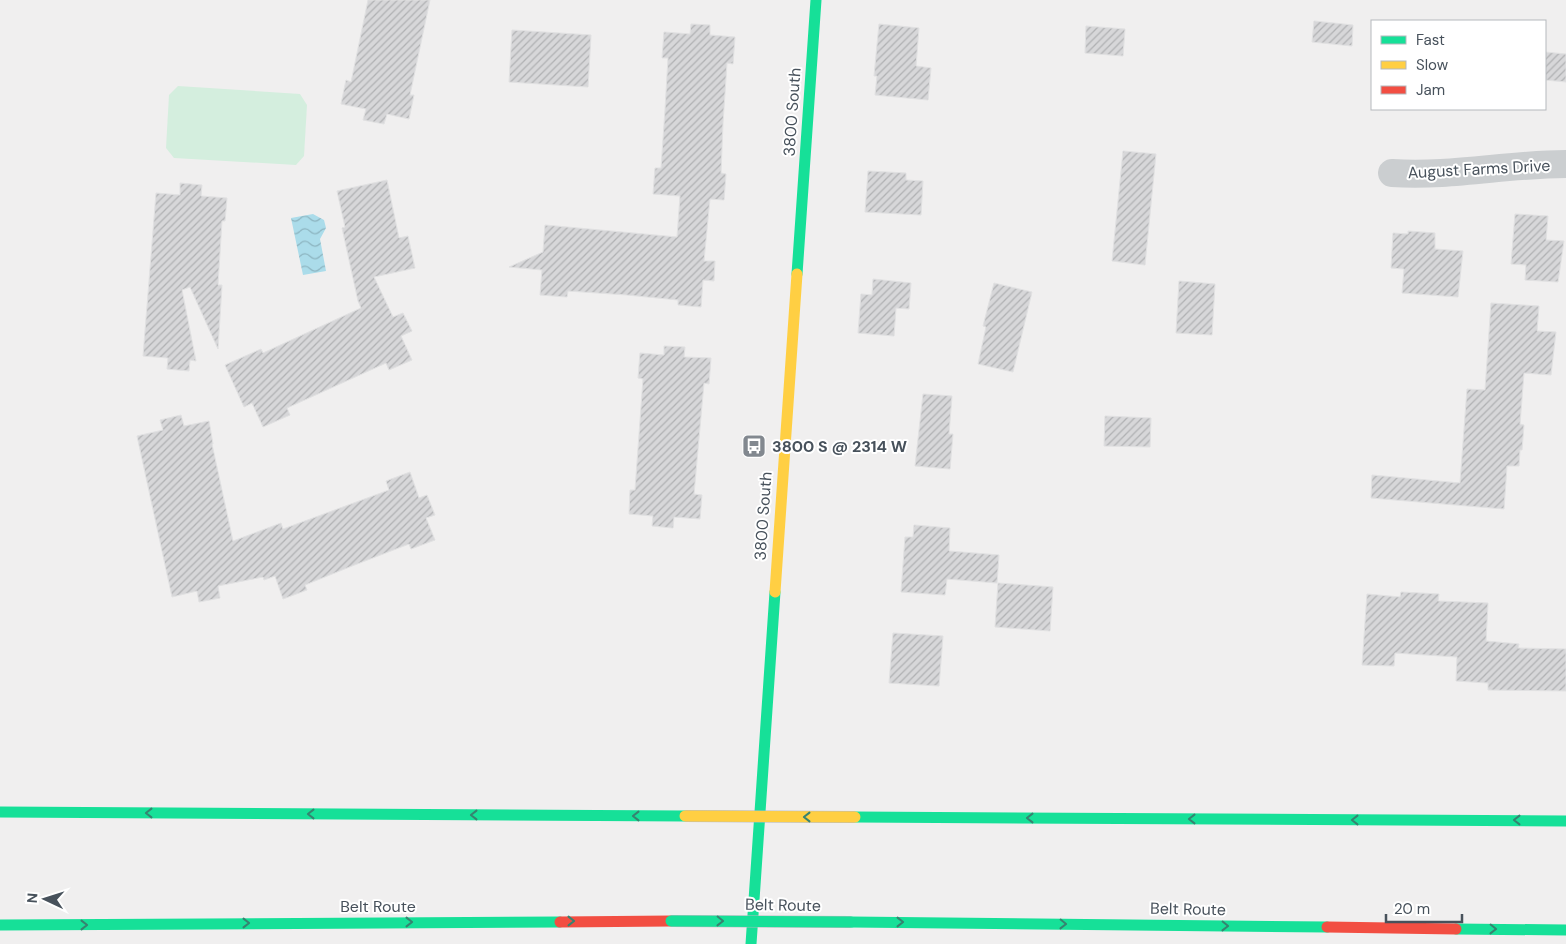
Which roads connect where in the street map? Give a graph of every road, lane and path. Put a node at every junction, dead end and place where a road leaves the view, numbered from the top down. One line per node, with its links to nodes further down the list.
1 (816, 0): 8 (main road, 3800 South)
2 (1566, 164): 3 (street, August Farms Drive)
3 (1392, 173)
4 (0, 812): 5 (main road, one-way to 4, bridge)
5 (1566, 821)
6 (0, 925): 7 (main road, Belt Route, one-way to 7, bridge)
7 (1566, 930)
8 (751, 944)

